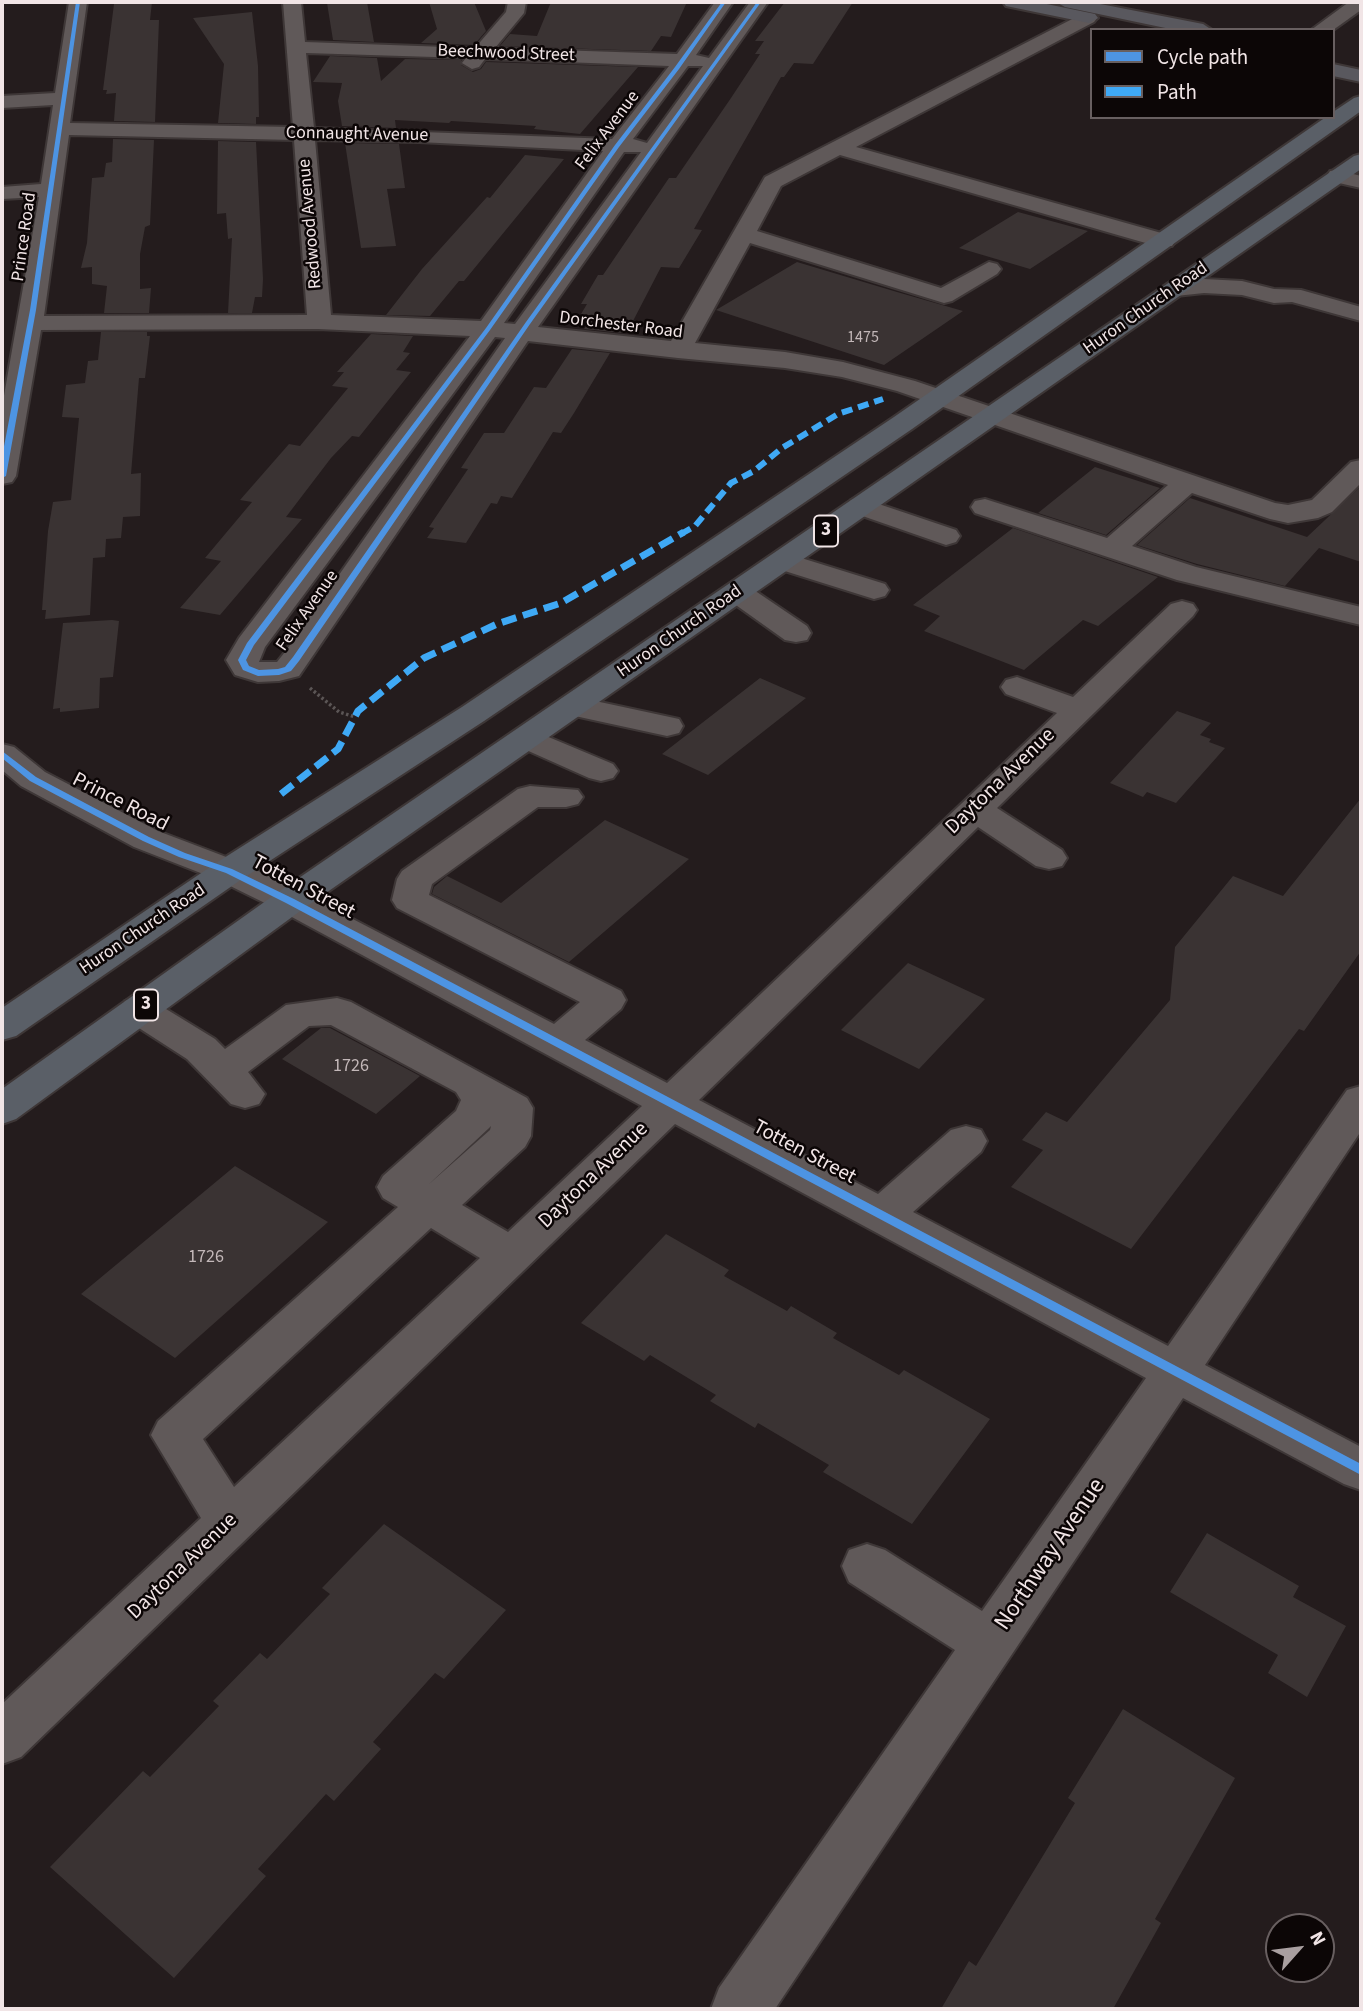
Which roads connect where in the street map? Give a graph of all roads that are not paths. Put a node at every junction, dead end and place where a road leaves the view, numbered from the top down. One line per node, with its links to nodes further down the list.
1 (78, 2): 22 (street, Prince Road)
2 (292, 2): 14 (street, Redwood Avenue)
3 (517, 2): 16 (street)
4 (759, 2): 19 (street, Felix Avenue)
5 (1012, 2): 10 (main road)
6 (1065, 2): 12 (main road)
7 (1361, 2): 9 (street)
8 (722, 3): 18 (street, Felix Avenue)
9 (1353, 16): 13 (street)
10 (1088, 18): 11 (main road); 29 (street)
11 (1134, 28)
12 (1193, 28)
13 (1325, 28)
14 (297, 51): 16 (street, Beechwood Street); 26 (street, Redwood Avenue)
15 (1335, 57): 17 (main road)
16 (477, 58): 18 (street, Beechwood Street)
17 (1361, 63)
18 (679, 64): 19 (street, Beechwood Street); 27 (street, Felix Avenue)
19 (711, 65): 28 (street, Felix Avenue)
20 (1335, 70): 21 (main road)
21 (1361, 76)
22 (63, 98): 23 (street); 25 (street, Prince Road)
23 (2, 102)
24 (1361, 103): 34 (highway, Huron Church Road / 3)
25 (60, 129): 26 (street, Connaught Avenue); 31 (street, Prince Road)
26 (303, 135): 27 (street, Connaught Avenue); 41 (street, Redwood Avenue)
27 (617, 146): 28 (street, Connaught Avenue); 42 (street, Felix Avenue)
28 (654, 147): 43 (street, Felix Avenue)
29 (838, 148): 33 (street); 34 (street)
30 (1354, 172): 35 (highway, Huron Church Road / 3)
31 (49, 190): 32 (street); 40 (street, Prince Road)
32 (2, 193)
33 (743, 234): 36 (street); 44 (street)
34 (1164, 241): 45 (highway, Huron Church Road / 3)
35 (1226, 253): 37 (highway, Huron Church Road / 3); 38 (street)
36 (989, 269)
37 (1176, 289): 38 (street); 46 (highway, Huron Church Road / 3)
38 (1293, 295): 39 (street)
39 (1361, 314)
40 (25, 315): 41 (street, Dorchester Road); 47 (street, Prince Road)
41 (318, 322): 42 (street, Dorchester Road)
42 (488, 329): 43 (street, Dorchester Road); 43 (street, Felix Avenue)
43 (523, 331): 44 (street, Dorchester Road)
44 (678, 351): 45 (street, Dorchester Road)
45 (940, 398): 46 (street, Dorchester Road); 70 (highway, Huron Church Road / 3)
46 (992, 417): 49 (street, Dorchester Road); 50 (highway, Huron Church Road / 3)
47 (3, 465)
48 (1361, 468): 49 (street, Dorchester Road)
49 (1187, 483): 53 (street)
50 (861, 506): 52 (street); 54 (highway, Huron Church Road / 3)
51 (985, 507): 53 (street)
52 (946, 536)
53 (1111, 549): 58 (street)
54 (782, 561): 55 (street); 56 (highway, Huron Church Road / 3)
55 (874, 590)
56 (737, 592): 59 (street); 61 (highway, Huron Church Road / 3)
57 (1182, 610): 62 (street, Daytona Avenue)
58 (1361, 617)
59 (796, 633)
60 (1017, 687): 62 (street)
61 (572, 706): 63 (street); 64 (highway, Huron Church Road / 3)
62 (1077, 709): 68 (street, Daytona Avenue)
63 (667, 726)
64 (527, 737): 66 (street); 71 (highway, Huron Church Road / 3)
65 (2, 754): 70 (street, Prince Road)
66 (601, 771)
67 (566, 797): 74 (street)
68 (974, 809): 69 (street); 76 (street, Daytona Avenue)
69 (1049, 858)
70 (229, 871): 71 (street, Totten Street); 73 (highway, Huron Church Road / 3)
71 (290, 901): 72 (highway, Huron Church Road / 3); 74 (street, Totten Street)
72 (139, 1010): 77 (highway, Huron Church Road / 3); 79 (street)
73 (2, 1027)
74 (556, 1043): 76 (street, Totten Street)
75 (1361, 1100): 82 (street, Northway Avenue)
76 (670, 1104): 80 (street, Totten Street); 81 (street, Daytona Avenue)
77 (2, 1109)
78 (966, 1141): 80 (street)
79 (419, 1200): 81 (street); 84 (street)
80 (881, 1215): 82 (street, Totten Street)
81 (511, 1255): 84 (street, Daytona Avenue)
82 (1176, 1371): 83 (street, Totten Street); 86 (street, Northway Avenue)
83 (1361, 1470)
84 (230, 1523): 87 (street, Daytona Avenue)
85 (867, 1566): 86 (street)
86 (990, 1644): 88 (street, Northway Avenue)
87 (2, 1740)
88 (740, 2009)

